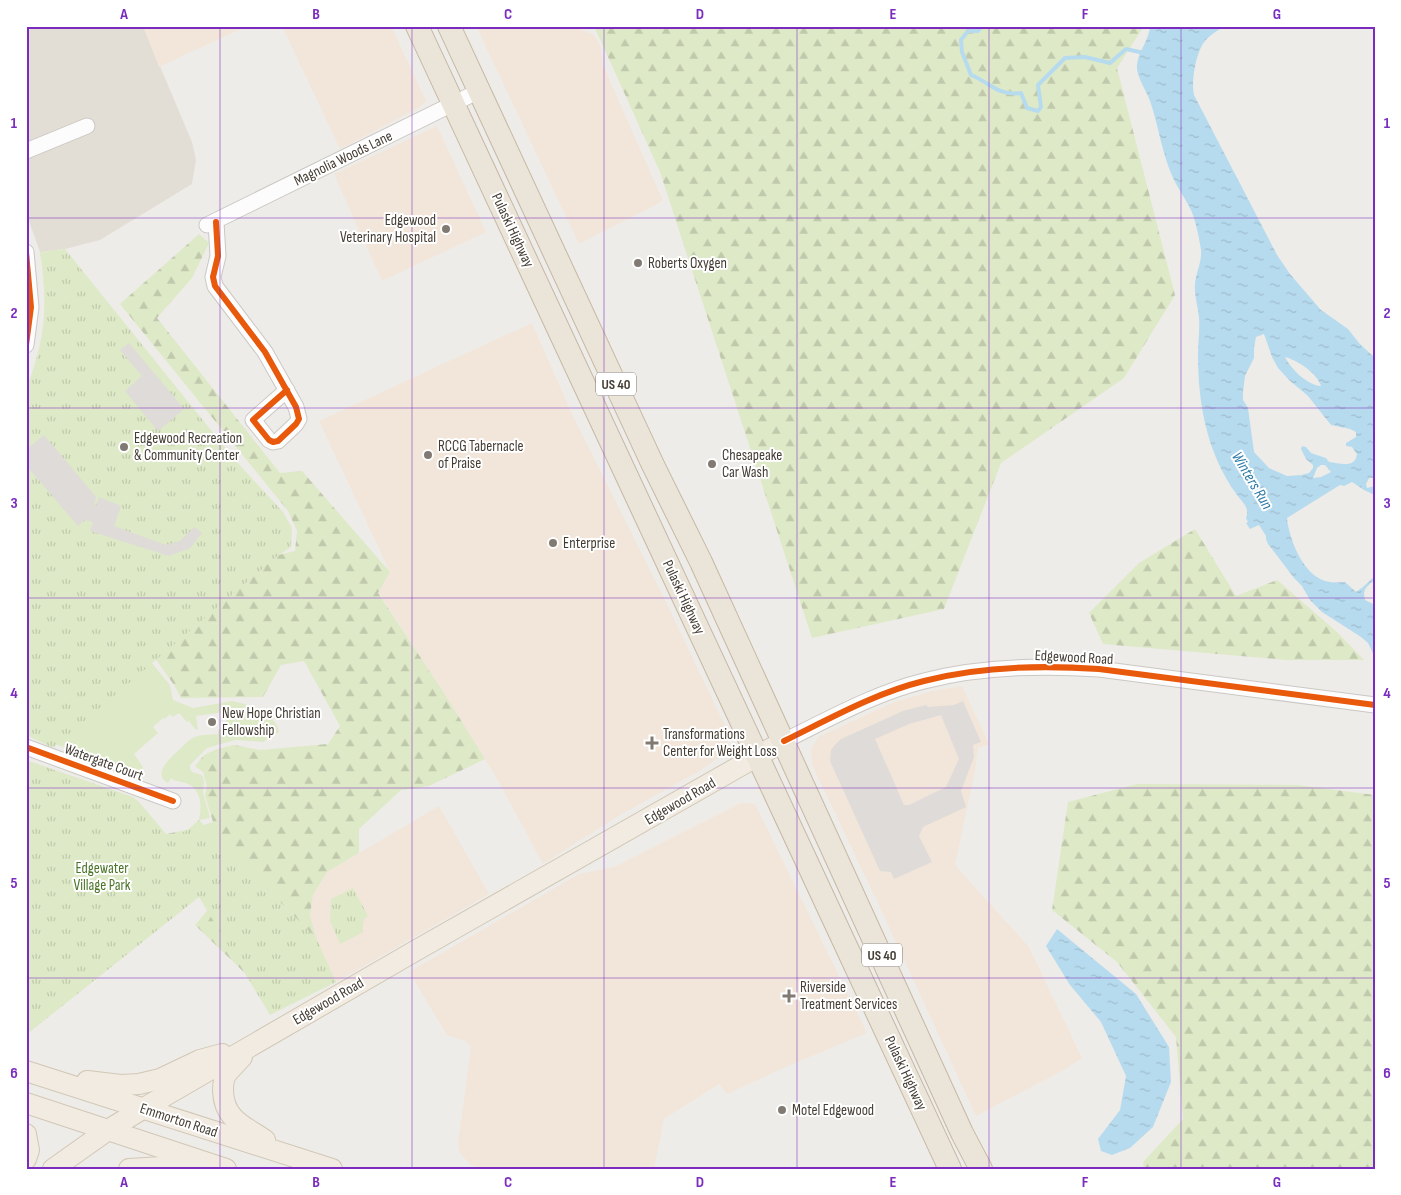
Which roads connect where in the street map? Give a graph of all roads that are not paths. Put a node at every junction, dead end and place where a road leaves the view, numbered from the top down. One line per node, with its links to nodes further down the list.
1 (417, 26): 4 (highway, Pulaski Highway / US 40)
2 (448, 26): 3 (highway, Pulaski Highway / US 40)
3 (479, 91): 4 (street, Magnolia Woods Lane); 11 (highway, Pulaski Highway / US 40)
4 (453, 103): 9 (street, Magnolia Woods Lane); 13 (highway, Pulaski Highway / US 40)
5 (87, 126): 6 (street)
6 (26, 151)
7 (26, 252): 8 (street)
8 (26, 345)
9 (287, 390)
10 (1375, 705): 11 (street, Edgewood Road)
11 (784, 741): 13 (main road, Edgewood Road); 29 (highway, Pulaski Highway / US 40)
12 (26, 747): 14 (street, Watergate Court)
13 (758, 755): 15 (main road, Edgewood Road); 28 (highway, Pulaski Highway / US 40)
14 (173, 801)
15 (251, 1046): 16 (main road); 18 (main road, Edgewood Road); 21 (main road)
16 (30, 1072): 18 (main road, Emmorton Road)
17 (26, 1103): 19 (main road)
18 (144, 1108): 19 (main road, Edgewood Road); 21 (main road, Emmorton Road)
19 (108, 1130): 23 (main road, Edgewood Road); 26 (main road)
20 (26, 1134): 22 (main road)
21 (284, 1154): 27 (main road, Emmorton Road)
22 (26, 1159)
23 (53, 1169)
24 (129, 1169): 25 (main road)
25 (198, 1169)
26 (226, 1169)
27 (332, 1169)
28 (950, 1169)
29 (981, 1169)

